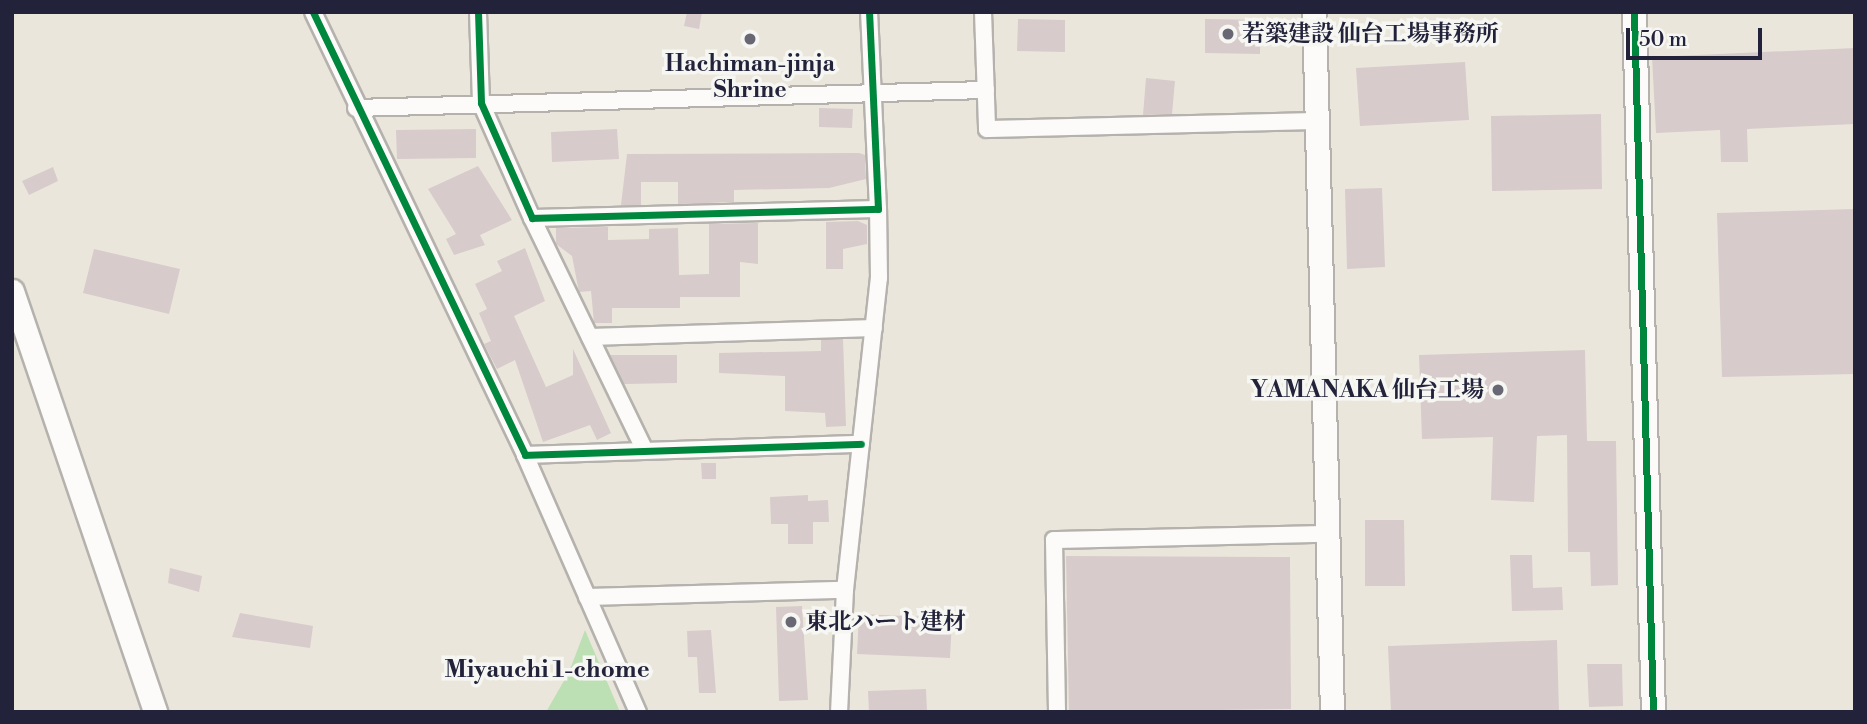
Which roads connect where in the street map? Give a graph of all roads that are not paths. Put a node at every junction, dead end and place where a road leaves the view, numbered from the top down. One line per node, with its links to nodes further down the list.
1 (313, 12): 10 (street)
2 (478, 12): 9 (street)
3 (869, 12): 8 (street)
4 (983, 12): 7 (street)
5 (1314, 12): 11 (street)
6 (1634, 12): 28 (street)
7 (986, 90): 8 (street); 11 (street)
8 (873, 94): 9 (street); 12 (street)
9 (481, 103): 10 (street); 13 (street)
10 (356, 108): 19 (street)
11 (1317, 121): 20 (street)
12 (878, 209): 13 (street); 15 (street)
13 (533, 218): 16 (street)
14 (12, 291): 23 (street)
15 (874, 328): 16 (street); 17 (street)
16 (590, 337): 18 (street)
17 (861, 444): 18 (street); 21 (street)
18 (644, 449): 19 (street)
19 (525, 455): 22 (street)
20 (1327, 534): 26 (street); 27 (street)
21 (845, 590): 22 (street); 25 (street)
22 (587, 597): 24 (street)
23 (155, 712)
24 (638, 712)
25 (839, 712)
26 (1056, 712)
27 (1332, 712)
28 (1653, 712)

